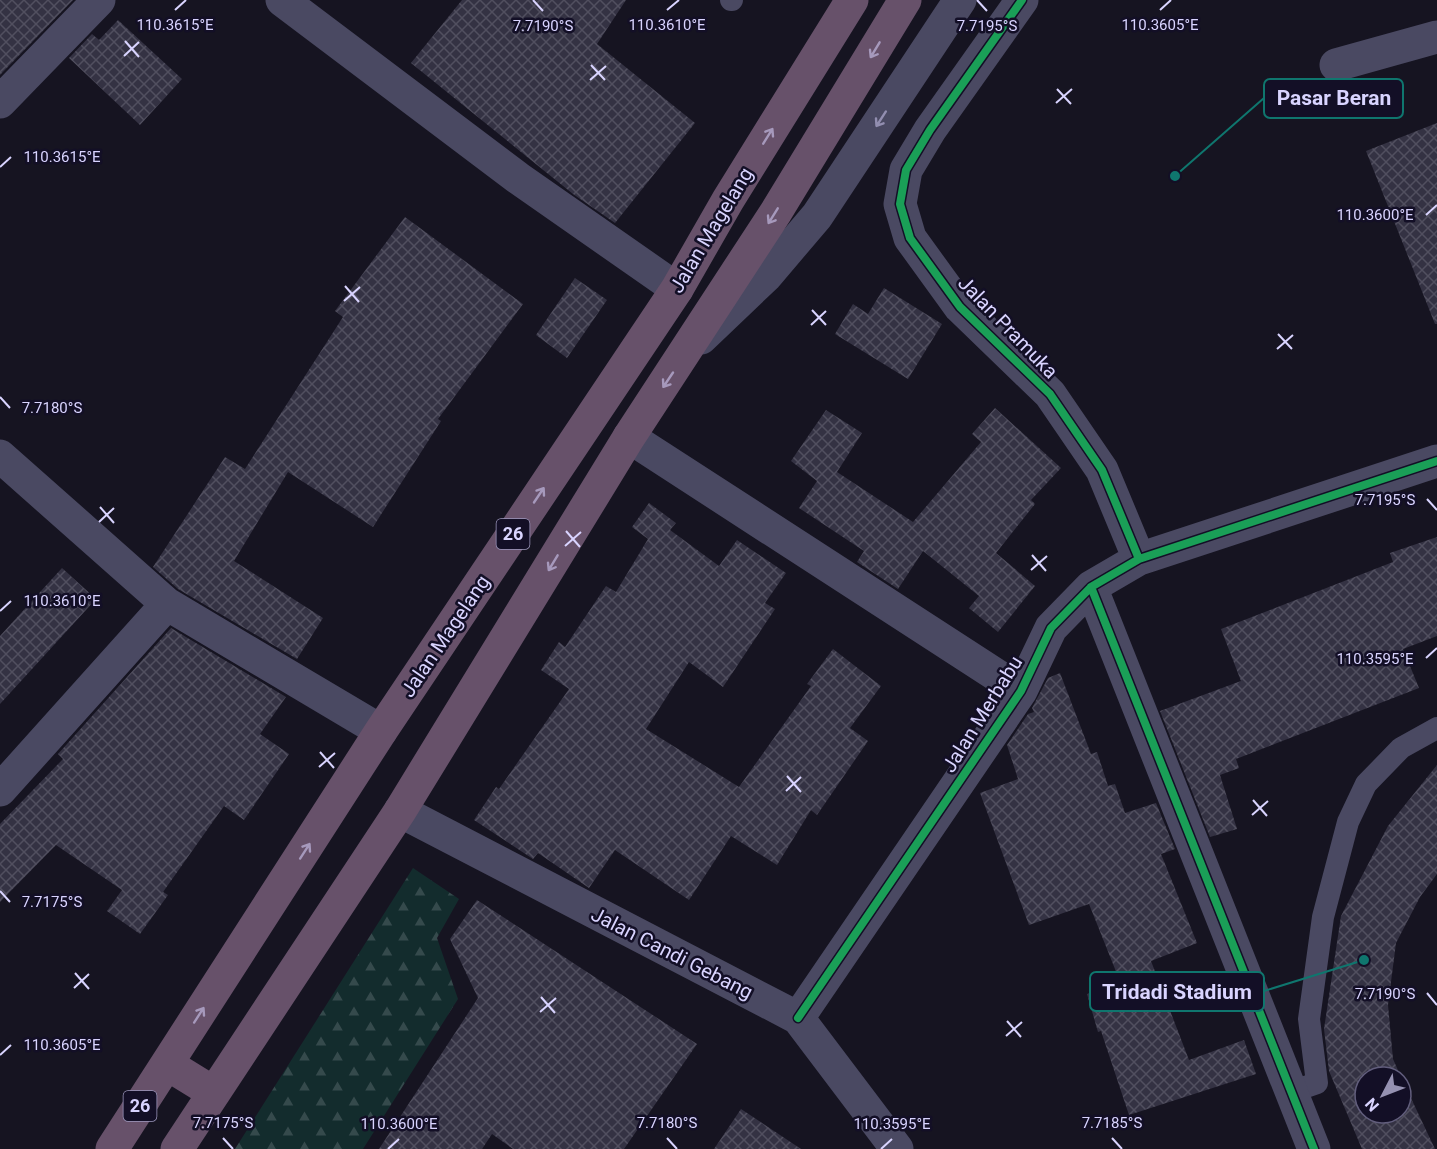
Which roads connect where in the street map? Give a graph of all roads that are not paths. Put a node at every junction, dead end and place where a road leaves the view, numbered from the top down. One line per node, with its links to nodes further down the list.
1 (99, 0): 9 (street)
2 (282, 0): 10 (street)
3 (852, 0): 10 (highway, Jalan Magelang / 26, one-way to 3)
4 (905, 0): 11 (highway, 26, one-way to 11)
5 (960, 0): 11 (street, one-way to 11)
6 (1022, 0): 15 (street, Jalan Pramuka)
7 (1437, 38): 8 (street)
8 (1336, 64)
9 (0, 102)
10 (677, 289): 20 (highway, Jalan Magelang / 26, one-way to 10)
11 (687, 352): 12 (highway, 26, one-way to 12)
12 (629, 437): 18 (street); 22 (highway, 26, one-way to 22)
13 (0, 456): 17 (street)
14 (1437, 461): 15 (street, Jalan Merbabu)
15 (1140, 558): 16 (street, Jalan Merbabu)
16 (1091, 587): 18 (street, Jalan Merbabu); 25 (street)
17 (167, 604): 20 (street); 21 (street)
18 (1021, 691): 23 (street, Jalan Merbabu)
19 (1437, 728): 25 (lane)
20 (381, 731): 24 (highway, Jalan Magelang / 26, one-way to 20)
21 (0, 790)
22 (400, 811): 23 (street, Jalan Candi Gebang); 26 (highway, 26)
23 (798, 1018): 29 (street, Jalan Candi Gebang)
24 (167, 1064): 26 (highway); 27 (highway, Jalan Magelang / 26)
25 (1291, 1092): 30 (street)
26 (214, 1093): 28 (highway, 26)
27 (112, 1149)
28 (177, 1149)
29 (897, 1149)
30 (1314, 1149)

